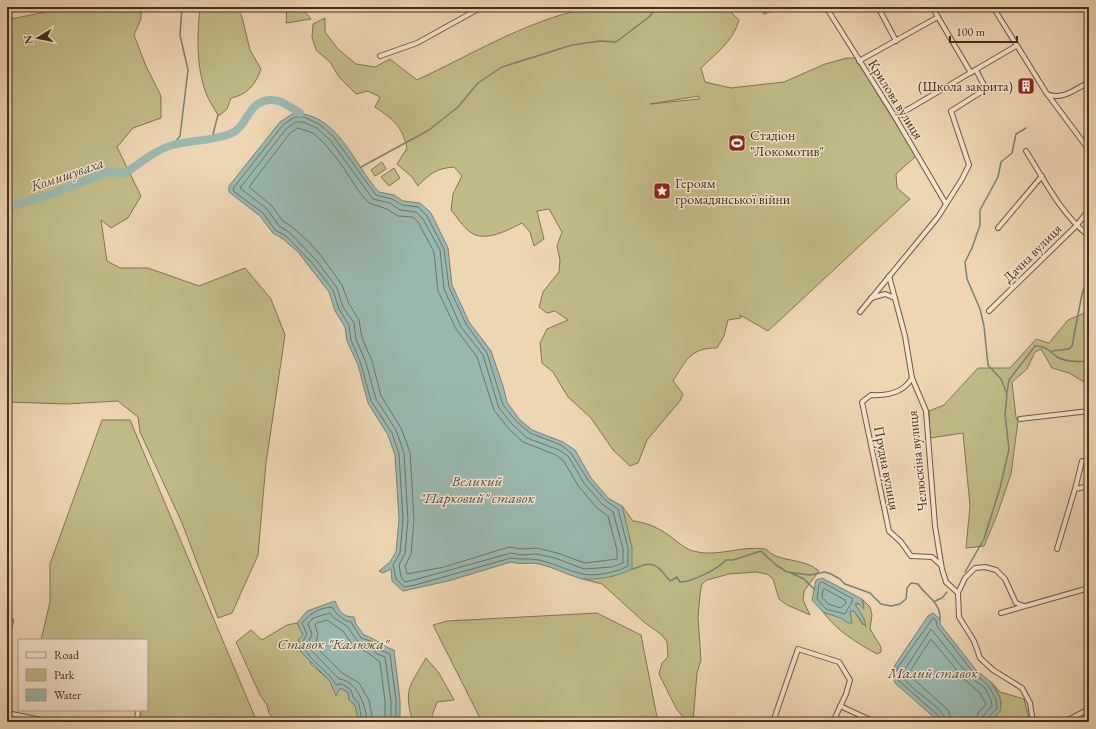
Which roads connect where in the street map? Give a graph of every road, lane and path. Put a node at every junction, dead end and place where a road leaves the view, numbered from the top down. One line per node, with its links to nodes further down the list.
1 (482, 7): 9 (street)
2 (826, 7): 10 (street, Крилова вулиця)
3 (878, 7): 7 (street)
4 (932, 7): 6 (street)
5 (992, 7): 8 (street)
6 (938, 17): 7 (street); 12 (street)
7 (896, 41): 10 (street)
8 (1016, 46): 11 (street); 14 (street)
9 (380, 56)
10 (859, 61): 15 (street, Крилова вулиця)
11 (976, 70): 12 (street); 19 (street)
12 (971, 73): 15 (street)
13 (1089, 82): 14 (street)
14 (1046, 94): 16 (street)
15 (895, 117): 19 (street, Крилова вулиця)
16 (1089, 150)
17 (1026, 151): 18 (street)
18 (1042, 176): 21 (street); 22 (street)
19 (946, 204): 24 (street)
20 (1089, 210): 21 (street, Дачна вулиця)
21 (1076, 226): 23 (street); 28 (street, Дачна вулиця)
22 (998, 228)
23 (1089, 236)
24 (889, 276): 25 (street); 26 (street, Челюскіна вулиця)
25 (871, 298): 26 (street); 27 (street)
26 (895, 298): 29 (street, Челюскіна вулиця)
27 (860, 312)
28 (989, 312)
29 (912, 378): 36 (street, Челюскіна вулиця); 37 (street, Прудна вулиця)
30 (1089, 411): 31 (street)
31 (1020, 419)
32 (1082, 461): 34 (street)
33 (1089, 486): 34 (street)
34 (1075, 489): 35 (street)
35 (1057, 549)
36 (939, 550): 37 (street); 38 (street, Челюскіна вулиця)
37 (932, 557): 38 (street)
38 (941, 565): 40 (street, Челюскіна вулиця)
39 (1089, 588): 41 (street)
40 (958, 593): 41 (street); 54 (street)
41 (1024, 606): 42 (street)
42 (1001, 614)
43 (11, 621): 44 (street)
44 (7, 633)
45 (840, 706): 51 (street); 52 (street); 53 (street)
46 (1089, 710): 55 (street)
47 (138, 711): 50 (street)
48 (7, 713): 49 (street)
49 (52, 722)
50 (138, 722)
51 (773, 722)
52 (833, 722)
53 (876, 722)
54 (1033, 722)
55 (1064, 722)

